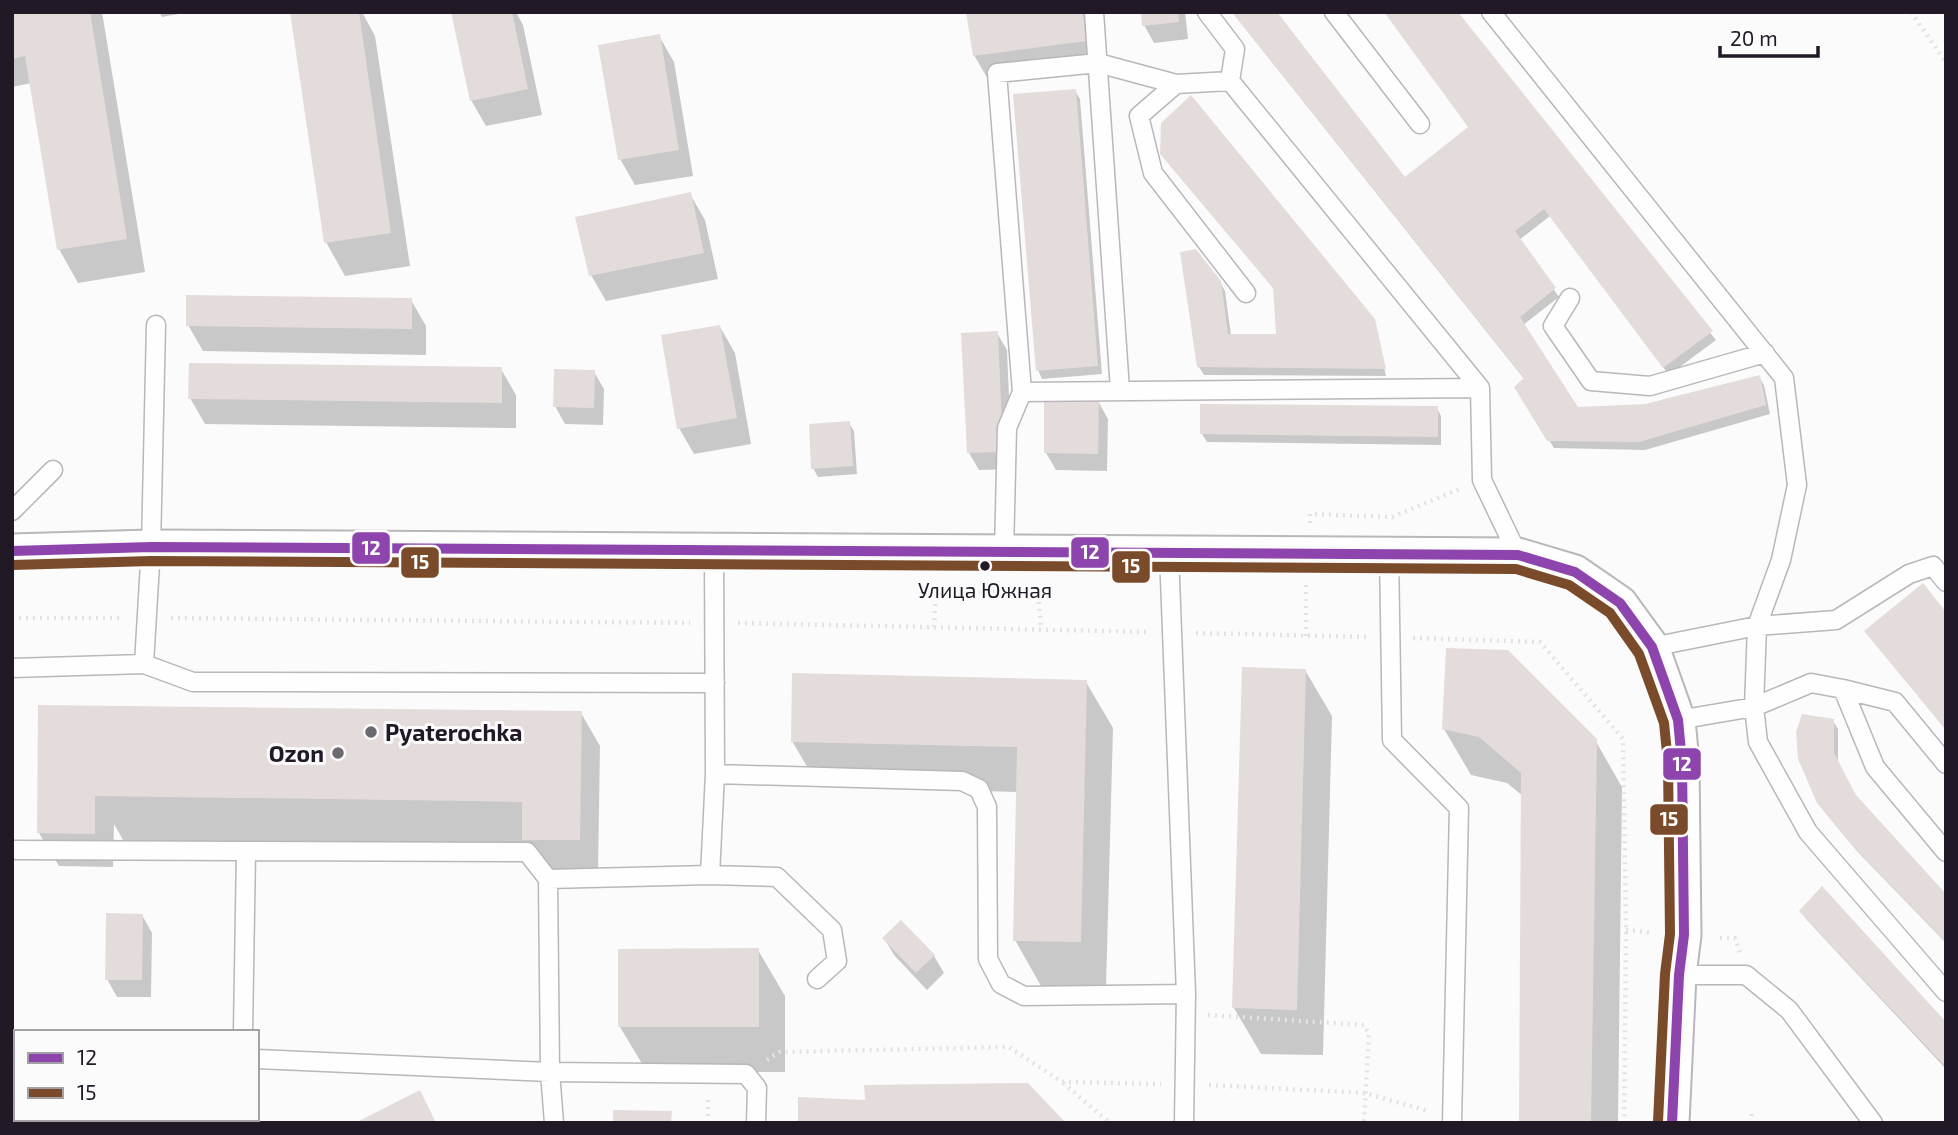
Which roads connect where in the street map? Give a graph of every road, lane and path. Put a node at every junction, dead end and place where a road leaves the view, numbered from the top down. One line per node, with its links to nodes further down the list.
1 (1094, 12): 6 (lane)
2 (1207, 12): 8 (lane)
3 (1334, 12): 10 (lane)
4 (1491, 12): 14 (lane)
5 (1911, 12): 7 (path)
6 (1098, 63): 9 (lane); 16 (lane); 17 (lane)
7 (1946, 63)
8 (1230, 81): 9 (lane); 15 (lane)
9 (1176, 84): 11 (lane)
10 (1420, 124)
11 (1246, 293)
12 (1570, 298): 14 (lane)
13 (156, 326): 22 (lane)
14 (1765, 353): 35 (lane)
15 (1480, 388): 16 (lane); 19 (lane)
16 (1120, 390): 17 (lane)
17 (1022, 392): 25 (lane)
18 (53, 470): 20 (lane)
19 (1482, 480): 21 (path); 28 (lane)
20 (12, 512)
21 (1310, 514)
22 (151, 547): 23 (street); 24 (street); 33 (lane)
23 (714, 550): 25 (street); 34 (lane)
24 (12, 551)
25 (1003, 552): 26 (street)
26 (1169, 553): 27 (street); 38 (lane)
27 (1389, 554): 28 (street); 40 (lane)
28 (1518, 555): 41 (street)
29 (1939, 559): 31 (lane); 35 (lane)
30 (1306, 575): 39 (path)
31 (1946, 582)
32 (12, 618): 33 (path)
33 (149, 618): 34 (path); 42 (lane)
34 (715, 623): 36 (path); 44 (lane)
35 (1757, 626): 41 (lane); 46 (lane)
36 (934, 627): 37 (path); 37 (path)
37 (1041, 630): 38 (path)
38 (1171, 632): 39 (path); 60 (lane)
39 (1306, 636): 40 (path)
40 (1391, 638): 55 (path); 70 (lane)
41 (1652, 647): 47 (street)
42 (144, 664): 43 (lane); 44 (lane)
43 (12, 668)
44 (715, 683): 49 (lane)
45 (1843, 689): 46 (lane); 48 (lane); 52 (lane)
46 (1754, 707): 47 (lane); 59 (lane)
47 (1678, 720): 57 (street)
48 (1946, 764)
49 (715, 774): 53 (lane); 60 (lane)
50 (12, 850): 51 (lane)
51 (246, 850): 54 (lane); 62 (lane)
52 (1946, 852)
53 (710, 875): 54 (lane); 58 (lane)
54 (548, 878): 64 (lane)
55 (1626, 930): 56 (path); 76 (path)
56 (1665, 935)
57 (1679, 975): 77 (street); 79 (lane)
58 (817, 979)
59 (1946, 992)
60 (1185, 994): 61 (lane)
61 (1185, 1014): 67 (lane); 68 (path)
62 (243, 1030)
63 (259, 1059): 64 (lane)
64 (550, 1072): 65 (lane); 71 (lane)
65 (746, 1074): 66 (path); 72 (lane)
66 (1062, 1082): 67 (path); 73 (path)
67 (1184, 1084): 68 (path); 74 (lane)
68 (1365, 1093): 70 (path); 75 (path)
69 (1752, 1111): 78 (path)
70 (1452, 1120)
71 (554, 1123)
72 (756, 1123)
73 (1110, 1123)
74 (1184, 1123)
75 (1364, 1123)
76 (1624, 1123)
77 (1672, 1123)
78 (1751, 1123)
79 (1873, 1123)

